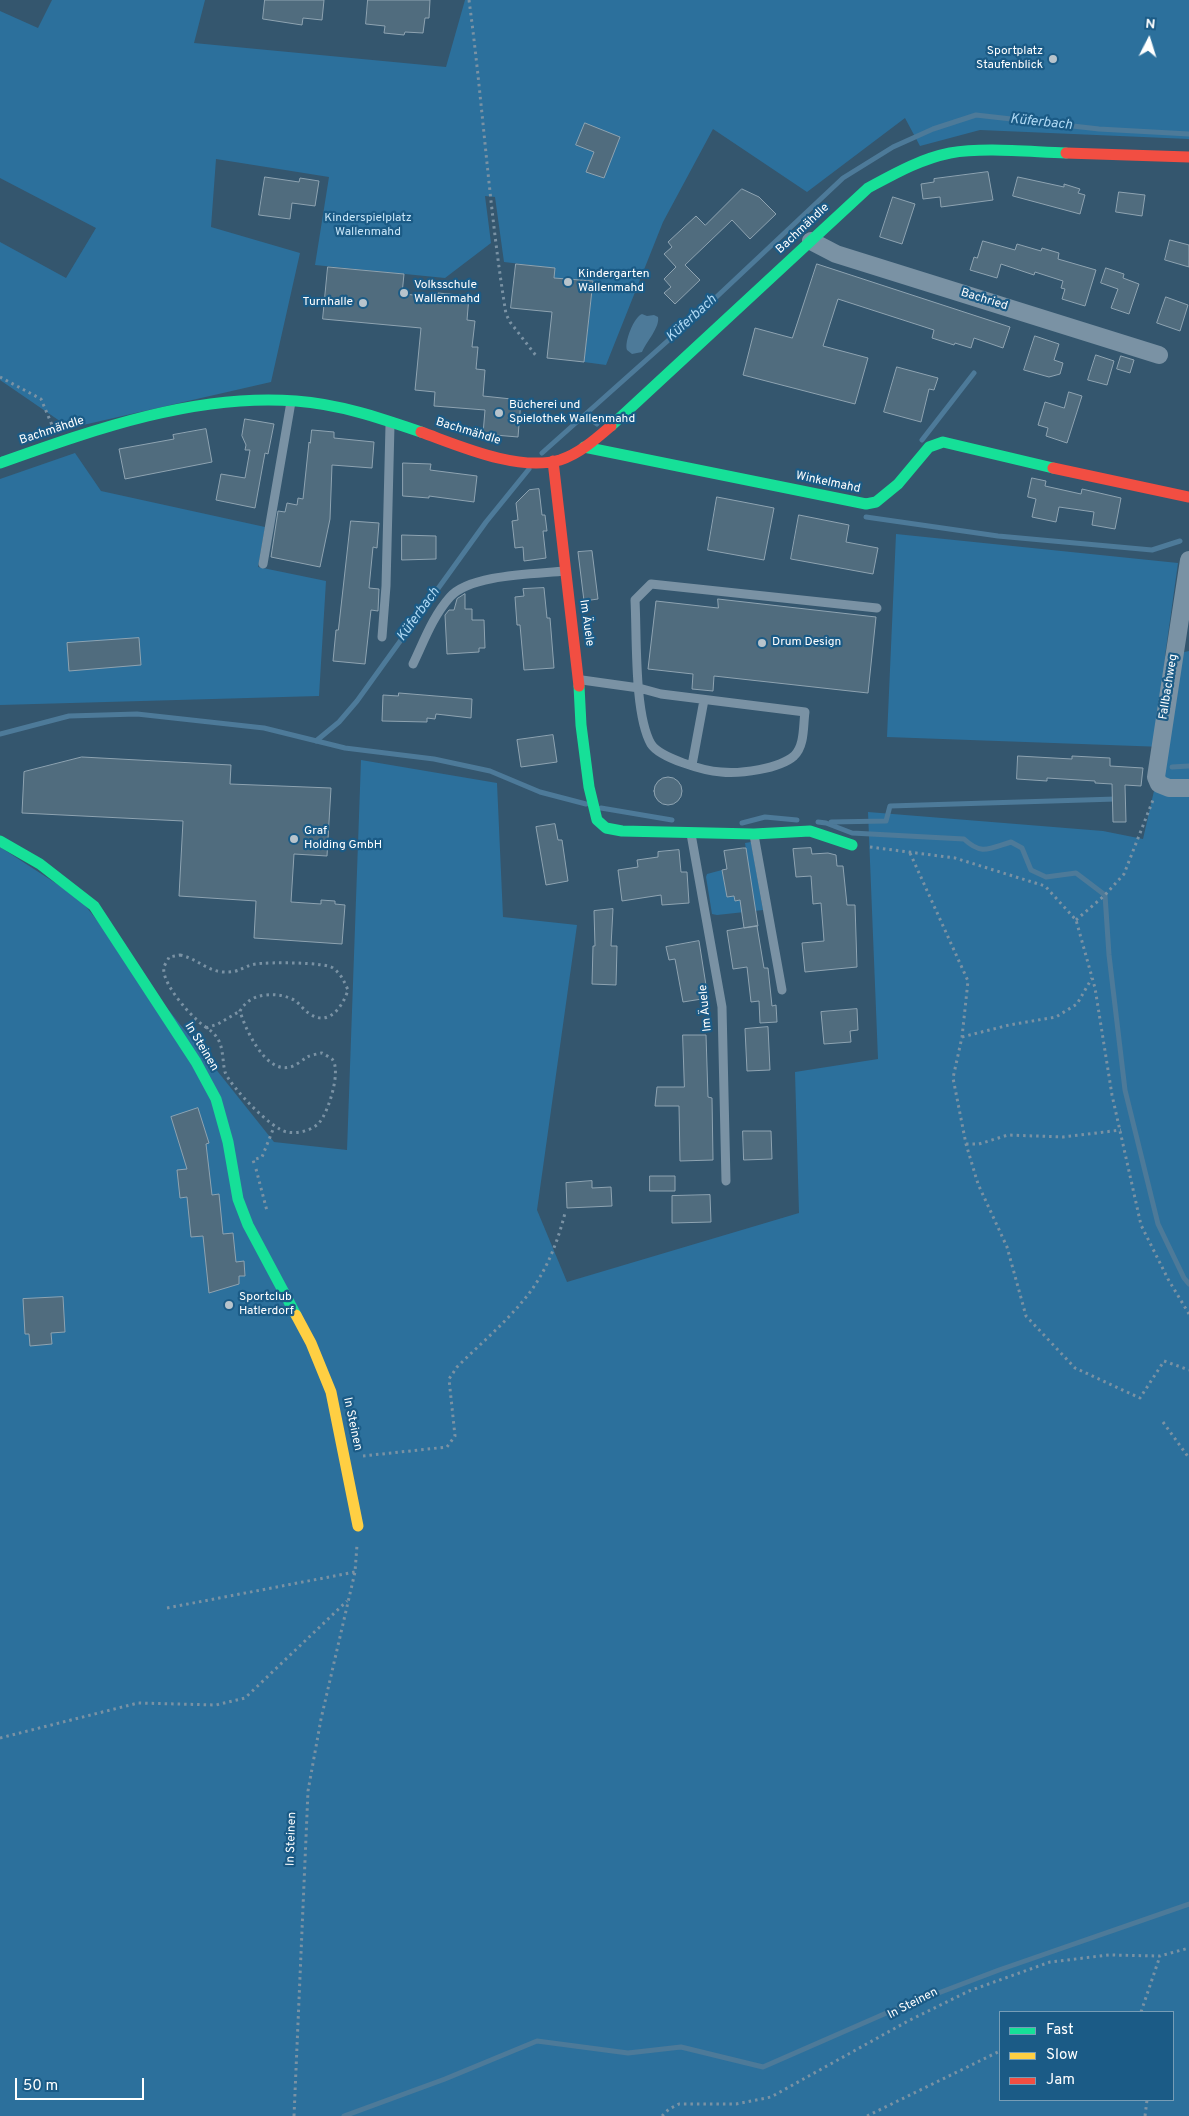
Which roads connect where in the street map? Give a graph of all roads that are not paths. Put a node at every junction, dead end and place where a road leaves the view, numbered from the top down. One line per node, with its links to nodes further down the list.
1 (1189, 157): 2 (street, Bachmähdle)
2 (811, 241): 3 (street, Bachried); 6 (street, Bachmähdle)
3 (1159, 355)
4 (292, 400): 5 (street, Bachmähdle); 8 (street, Bachmähdle); 11 (lane)
5 (390, 422): 7 (street, Bachmähdle); 14 (lane)
6 (584, 447): 7 (street, Bachmähdle); 9 (street, Winkelmahd)
7 (550, 461): 12 (street, Im Äuele)
8 (0, 463)
9 (1189, 497)
10 (1189, 560): 20 (street, Fallbachweg)
11 (263, 564)
12 (565, 571): 15 (lane); 16 (street, Im Äuele)
13 (877, 608): 17 (lane)
14 (382, 637)
15 (413, 664)
16 (579, 680): 17 (lane); 21 (street, Im Äuele)
17 (639, 688): 18 (lane); 19 (lane)
18 (704, 700): 19 (lane); 19 (lane)
19 (692, 765)
20 (1189, 788)
21 (691, 834): 22 (street, Im Äuele); 26 (lane, Im Äuele)
22 (754, 834): 24 (street, Im Äuele); 25 (lane)
23 (0, 841): 27 (street, In Steinen)
24 (852, 845)
25 (782, 990)
26 (726, 1181)
27 (358, 1526)

